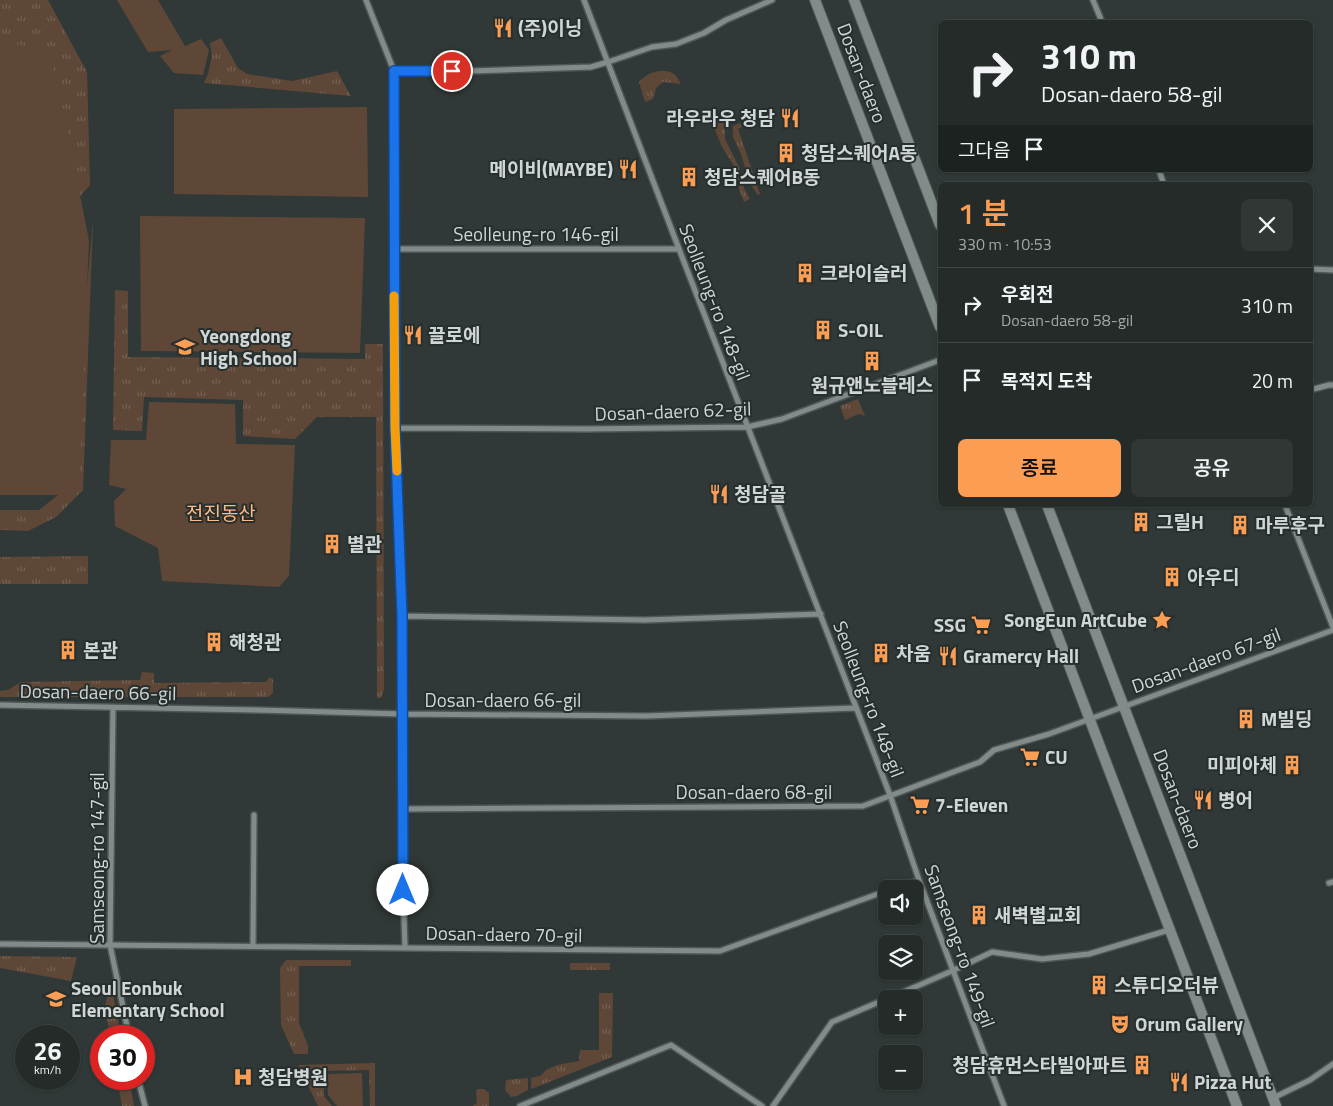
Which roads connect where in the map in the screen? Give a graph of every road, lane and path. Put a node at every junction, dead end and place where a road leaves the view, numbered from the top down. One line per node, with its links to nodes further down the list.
1 (366, 0): 9 (street)
2 (584, 0): 8 (street, Seolleung-ro 148-gil)
3 (772, 0): 8 (street)
4 (815, 0): 15 (main road, Dosan-daero)
5 (854, 0): 10 (main road, Dosan-daero)
6 (1093, 0): 7 (street)
7 (1101, 20)
8 (608, 62): 9 (street); 12 (street, Seolleung-ro 148-gil)
9 (394, 71): 11 (street)
10 (938, 220)
11 (394, 249): 12 (street, Seolleung-ro 146-gil); 20 (street)
12 (679, 249): 19 (street, Seolleung-ro 148-gil)
13 (1313, 269): 14 (street)
14 (1333, 270)
15 (938, 322)
16 (938, 361): 19 (street, Dosan-daero 62-gil)
17 (1333, 385): 18 (street)
18 (1313, 389)
19 (747, 427): 20 (street, Dosan-daero 62-gil); 24 (street, Seolleung-ro 148-gil)
20 (395, 428): 25 (street)
21 (1009, 507): 32 (main road)
22 (1048, 507): 28 (main road, Dosan-daero)
23 (1286, 507): 26 (street)
24 (821, 614): 25 (street, Seolleung-ro 148-gil); 30 (street, Seolleung-ro 148-gil)
25 (402, 616): 31 (street)
26 (1333, 629): 28 (street, Dosan-daero 67-gil)
27 (0, 706): 29 (street, Dosan-daero 66-gil)
28 (1123, 706): 32 (street, Dosan-daero 67-gil); 50 (main road, Dosan-daero)
29 (113, 708): 31 (street, Dosan-daero 66-gil); 41 (street, Samseong-ro 147-gil)
30 (855, 708): 31 (street, Dosan-daero 66-gil); 33 (street, Seolleung-ro 148-gil)
31 (403, 714): 34 (street)
32 (1089, 718): 33 (street, Dosan-daero 68-gil); 39 (main road)
33 (890, 795): 34 (street, Dosan-daero 68-gil); 36 (street, Samseong-ro 149-gil)
34 (402, 809): 43 (street)
35 (254, 814): 42 (street)
36 (919, 880)
37 (923, 891): 44 (street, Samseong-ro 149-gil)
38 (878, 894): 43 (street, Dosan-daero 70-gil)
39 (1169, 930): 44 (street); 56 (main road)
40 (0, 944): 41 (street, Dosan-daero 70-gil)
41 (110, 945): 42 (street, Dosan-daero 70-gil); 47 (street, Samseong-ro 147-gil)
42 (253, 946): 43 (street, Dosan-daero 70-gil)
43 (405, 947)
44 (952, 971): 45 (street); 55 (street, Samseong-ro 149-gil)
45 (907, 990)
46 (878, 1002): 54 (street)
47 (128, 1025)
48 (1333, 1064): 50 (street)
49 (141, 1090): 51 (street)
50 (1274, 1102)
51 (145, 1106)
52 (520, 1106): 53 (street)
53 (762, 1106)
54 (773, 1106)
55 (1004, 1106)
56 (1237, 1106)

